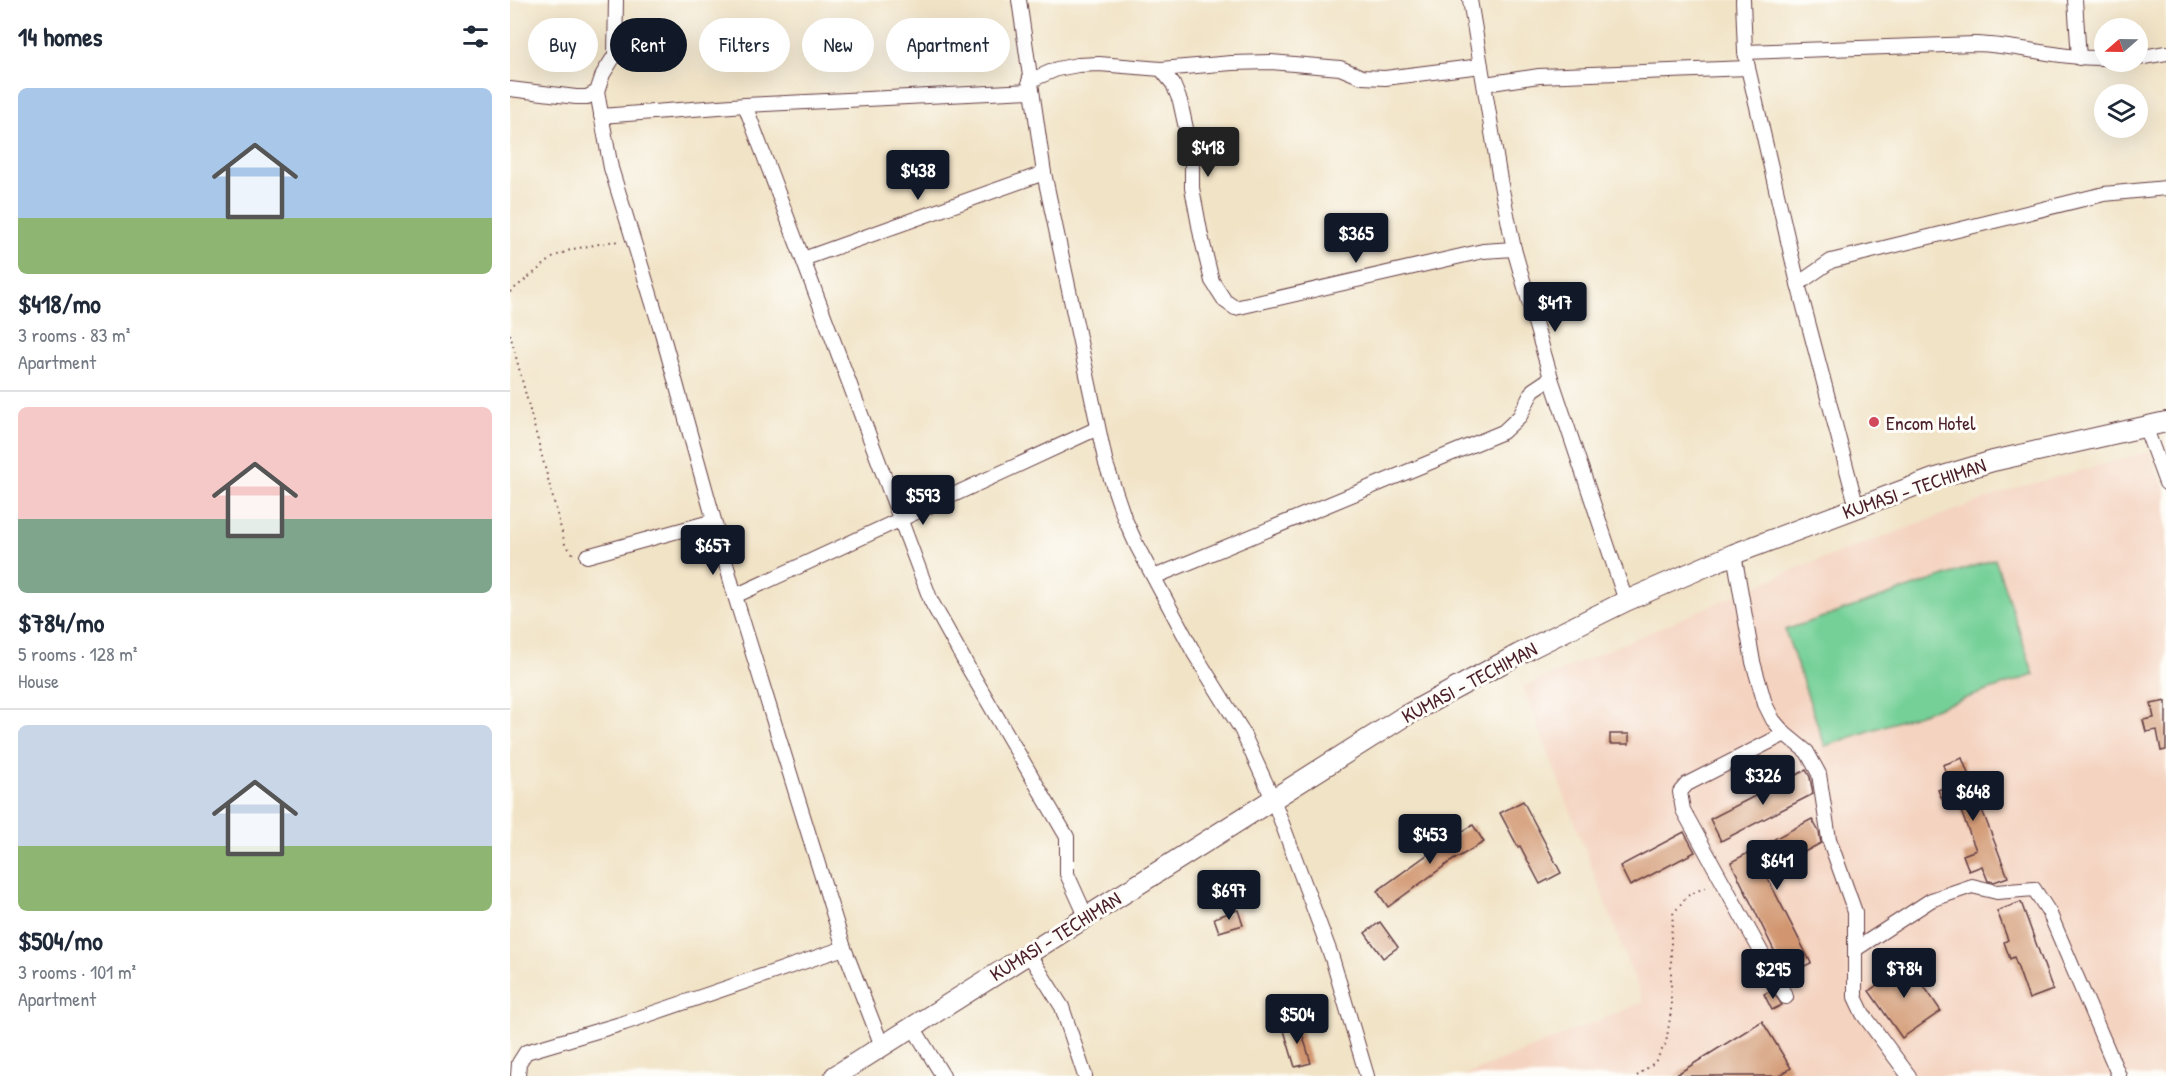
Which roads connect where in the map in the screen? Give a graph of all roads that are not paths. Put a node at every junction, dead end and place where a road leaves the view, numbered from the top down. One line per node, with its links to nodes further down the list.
1 (616, 0): 17 (street)
2 (1019, 0): 15 (street)
3 (1470, 0): 11 (street)
4 (1743, 0): 6 (street)
5 (2075, 0): 9 (street)
6 (1744, 52): 9 (street); 12 (street)
7 (2166, 53): 8 (street)
8 (2148, 56)
9 (2079, 58): 10 (street)
10 (2094, 58)
11 (1481, 66): 13 (street); 14 (street)
12 (1748, 68): 14 (street); 24 (street)
13 (1161, 69): 15 (street); 22 (street)
14 (1485, 84): 22 (street)
15 (1030, 86): 18 (street); 20 (street)
16 (510, 89): 17 (street)
17 (597, 92): 19 (street)
18 (745, 105): 19 (street); 23 (street)
19 (601, 116): 32 (street)
20 (1044, 173): 23 (street); 28 (street)
21 (2166, 188): 24 (street)
22 (1514, 249): 25 (street)
23 (803, 259): 31 (street)
24 (1798, 284): 30 (street)
25 (1551, 378): 35 (street); 37 (street)
26 (2166, 422): 27 (highway, KUMASI - TECHIMAN)
27 (2145, 426): 29 (street); 30 (highway, KUMASI - TECHIMAN)
28 (1098, 428): 31 (street); 35 (street)
29 (2166, 483)
30 (1857, 508): 33 (highway, KUMASI - TECHIMAN)
31 (901, 519): 36 (street); 40 (street)
32 (714, 520): 34 (street); 36 (street)
33 (1734, 554): 37 (highway, KUMASI - TECHIMAN); 38 (street)
34 (587, 556)
35 (1154, 577): 39 (street)
36 (735, 596): 41 (street)
37 (1626, 601): 39 (highway, KUMASI - TECHIMAN)
38 (1785, 734): 42 (street); 44 (street)
39 (1273, 799): 40 (highway, KUMASI - TECHIMAN); 51 (street)
40 (1086, 916): 43 (highway, KUMASI - TECHIMAN)
41 (844, 948): 46 (street); 47 (street)
42 (1856, 949): 52 (street); 53 (street)
43 (1028, 953): 45 (highway, KUMASI - TECHIMAN); 50 (street)
44 (1786, 997)
45 (913, 1027): 46 (highway, KUMASI - TECHIMAN); 49 (street)
46 (882, 1046): 48 (highway, KUMASI - TECHIMAN)
47 (518, 1076)
48 (836, 1076)
49 (943, 1076)
50 (1085, 1076)
51 (1367, 1076)
52 (1909, 1076)
53 (2119, 1076)

